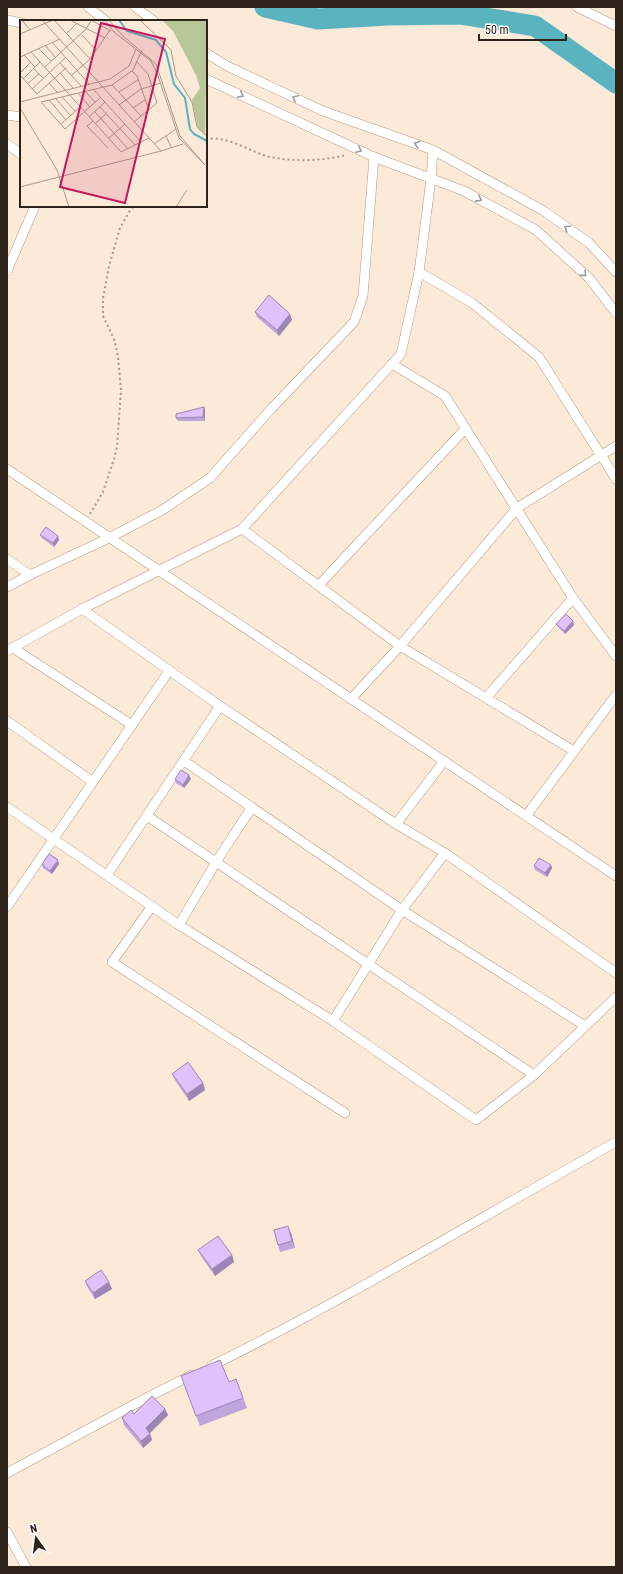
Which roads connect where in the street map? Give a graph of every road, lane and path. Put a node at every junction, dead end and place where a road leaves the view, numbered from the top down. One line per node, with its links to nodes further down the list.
1 (88, 7): 5 (street)
2 (135, 7): 6 (street)
3 (578, 7): 8 (street)
4 (7, 20): 7 (street)
5 (105, 20)
6 (153, 20)
7 (20, 24)
8 (616, 26)
9 (207, 54): 16 (street, one-way to 9)
10 (207, 79): 15 (street, one-way to 15)
11 (7, 115): 12 (street)
12 (20, 117)
13 (207, 140): 15 (path)
14 (7, 144): 17 (street)
15 (358, 150): 18 (street, one-way to 18)
16 (433, 150): 19 (street); 25 (street, one-way to 16)
17 (20, 153)
18 (374, 157): 19 (street); 36 (street)
19 (431, 179): 24 (street); 26 (street, one-way to 26)
20 (34, 207): 22 (street)
21 (133, 207): 34 (path)
22 (10, 252): 23 (street)
23 (7, 271)
24 (419, 272): 27 (street); 30 (street)
25 (616, 272)
26 (616, 313)
27 (392, 364): 28 (street); 35 (street)
28 (466, 428): 33 (street); 40 (street)
29 (616, 446): 30 (street)
30 (600, 455): 32 (street); 33 (street)
31 (7, 469): 34 (street)
32 (616, 479)
33 (517, 508): 42 (street); 44 (street)
34 (85, 522): 36 (street)
35 (242, 529): 38 (street); 40 (street)
36 (109, 538): 38 (street); 39 (street)
37 (7, 559): 39 (street)
38 (158, 570): 43 (street); 50 (street)
39 (30, 574): 41 (street)
40 (319, 585): 44 (street)
41 (7, 587)
42 (573, 598): 46 (street); 49 (street)
43 (82, 609): 45 (street); 47 (street)
44 (400, 646): 49 (street); 50 (street)
45 (10, 650): 53 (street)
46 (616, 656)
47 (169, 671): 51 (street); 53 (street)
48 (616, 695): 54 (street)
49 (486, 698): 54 (street)
50 (351, 699): 56 (street)
51 (220, 706): 55 (street); 62 (street)
52 (7, 721): 57 (street)
53 (132, 725): 57 (street)
54 (574, 751): 61 (street)
55 (184, 761): 59 (street); 60 (street)
56 (444, 761): 61 (street); 62 (street)
57 (93, 782): 63 (street)
58 (7, 807): 63 (street)
59 (252, 807): 65 (street); 70 (street)
60 (147, 816): 65 (street); 66 (street)
61 (526, 816): 67 (street)
62 (396, 824): 64 (street)
63 (54, 838): 66 (street); 69 (street)
64 (445, 853): 70 (street); 73 (street)
65 (216, 862): 71 (street); 72 (street)
66 (107, 875): 68 (street)
67 (616, 876)
68 (152, 906): 71 (street); 78 (street)
69 (7, 907)
70 (402, 910): 72 (street); 76 (street)
71 (179, 925): 75 (street)
72 (370, 964): 75 (street); 77 (street)
73 (616, 973)
74 (616, 997): 76 (street)
75 (333, 1021): 77 (street)
76 (585, 1026): 77 (street)
77 (534, 1075)
78 (345, 1113)
79 (616, 1142): 80 (street)
80 (7, 1473)
81 (7, 1532): 82 (street)
82 (26, 1567)

